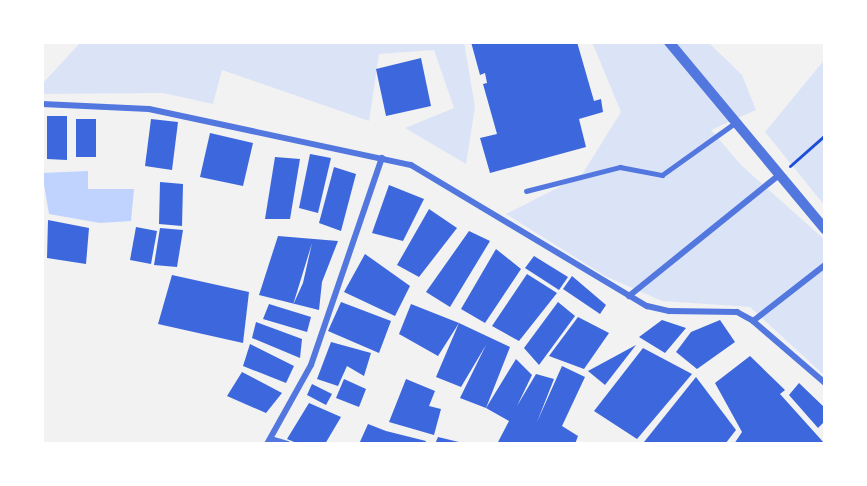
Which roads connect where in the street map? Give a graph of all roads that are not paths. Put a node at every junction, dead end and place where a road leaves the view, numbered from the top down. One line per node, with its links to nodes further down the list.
1 (669, 42): 3 (street)
2 (42, 105): 4 (street)
3 (735, 123): 5 (street); 6 (lane)
4 (382, 158): 9 (street); 12 (street)
5 (779, 175): 7 (street); 9 (street)
6 (526, 191)
7 (825, 229)
8 (825, 265): 10 (street)
9 (629, 296): 10 (street)
10 (753, 321): 11 (street)
11 (825, 383)
12 (269, 441): 13 (street)
13 (286, 444)

